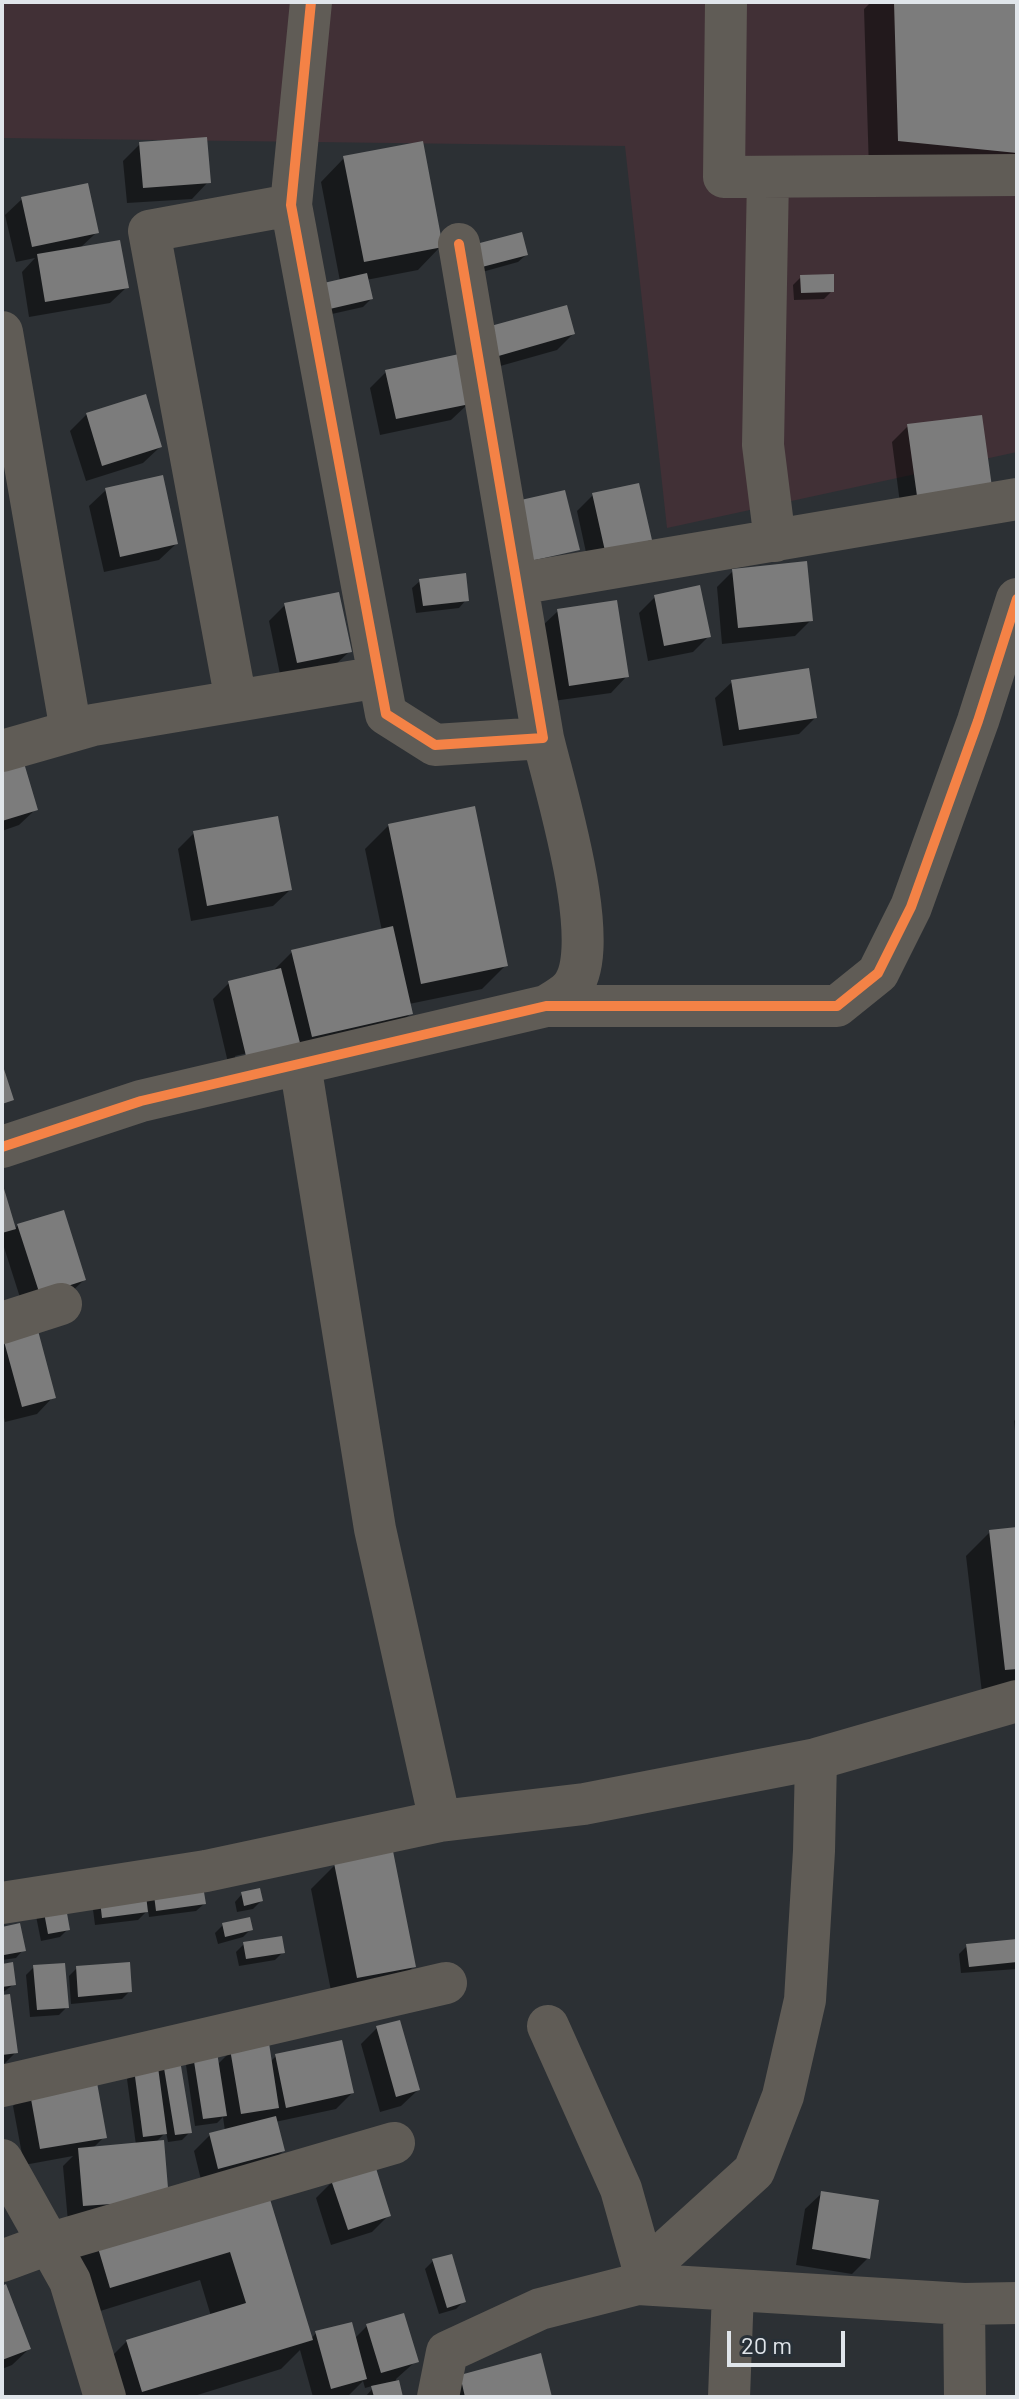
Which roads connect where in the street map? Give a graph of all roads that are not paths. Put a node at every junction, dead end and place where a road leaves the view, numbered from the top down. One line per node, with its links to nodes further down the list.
1 (311, 2): 5 (street)
2 (726, 2): 4 (street)
3 (1017, 175): 4 (street)
4 (768, 177): 9 (street)
5 (291, 205): 12 (street); 13 (street)
6 (459, 244): 10 (street)
7 (2, 332): 14 (street)
8 (1017, 499): 9 (street)
9 (775, 541): 10 (street)
10 (517, 584): 15 (street)
11 (1017, 599): 17 (street)
12 (379, 677): 13 (street); 15 (street)
13 (236, 701): 14 (street)
14 (71, 731): 16 (street)
15 (543, 738): 17 (street)
16 (2, 751)
17 (546, 1006): 18 (street)
18 (300, 1064): 19 (street); 24 (street)
19 (2, 1147)
20 (61, 1304): 21 (street)
21 (2, 1323)
22 (1017, 1701): 23 (street)
23 (816, 1759): 24 (street); 33 (street)
24 (440, 1821): 25 (street)
25 (2, 1903)
26 (446, 1983): 28 (street)
27 (548, 2026): 33 (street)
28 (2, 2086)
29 (394, 2143): 31 (street)
30 (2, 2160): 31 (street)
31 (48, 2244): 32 (street); 37 (street)
32 (2, 2261)
33 (640, 2276): 34 (street); 38 (street)
34 (733, 2291): 36 (street); 39 (street)
35 (1017, 2303): 36 (street)
36 (964, 2304): 40 (street)
37 (105, 2397)
38 (438, 2397)
39 (729, 2397)
40 (965, 2397)

